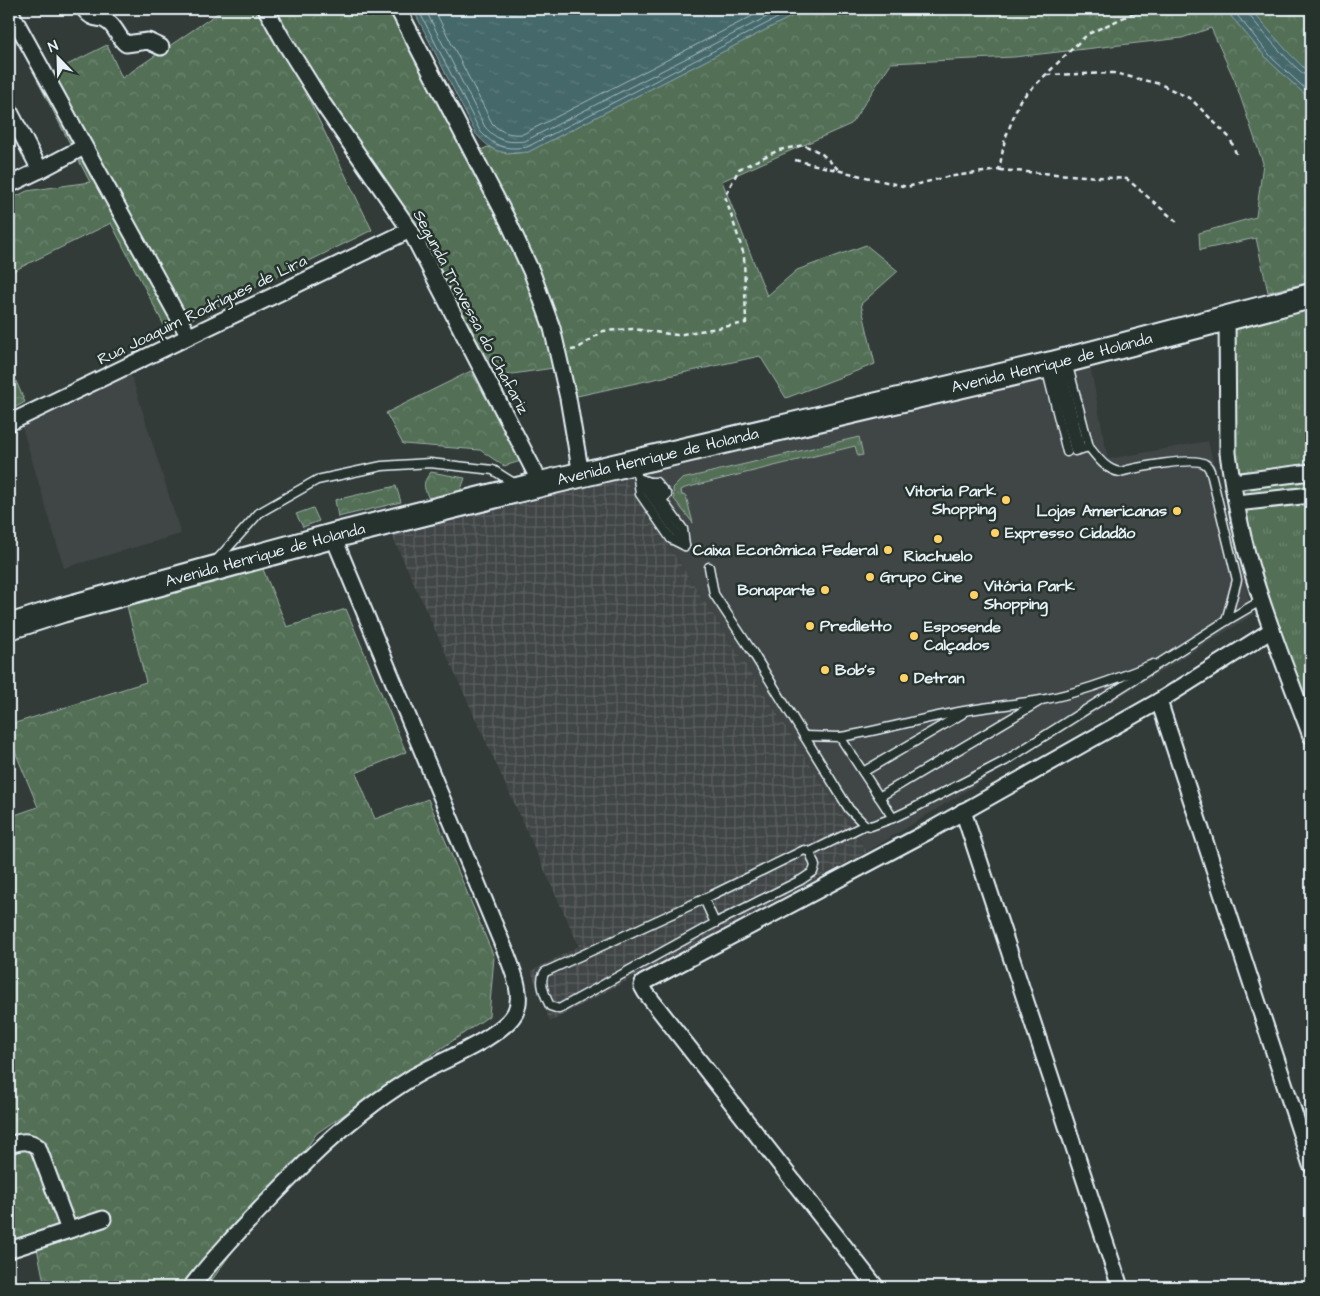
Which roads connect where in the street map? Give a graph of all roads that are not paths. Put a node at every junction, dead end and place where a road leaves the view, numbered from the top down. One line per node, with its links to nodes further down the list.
1 (9, 9): 13 (street)
2 (84, 9): 5 (street)
3 (266, 9): 10 (street, Segunda Travessa do Chafariz)
4 (398, 9): 19 (street)
5 (161, 47)
6 (9, 111): 8 (street)
7 (78, 150): 8 (street)
8 (40, 170): 9 (street)
9 (9, 185)
10 (410, 230): 13 (street, Rua Joaquim Rodrigues de Lira); 21 (street, Segunda Travessa do Chafariz)
11 (1311, 296): 12 (main road, Avenida Henrique de Holanda)
12 (1227, 317): 14 (main road, Avenida Henrique de Holanda); 20 (street)
13 (188, 335): 15 (street, Rua Joaquim Rodrigues de Lira)
14 (1056, 363): 16 (lane); 16 (lane); 17 (main road, Avenida Henrique de Holanda)
15 (9, 423)
16 (1078, 450): 29 (lane)
17 (634, 470): 19 (main road, Avenida Henrique de Holanda); 24 (lane); 24 (lane)
18 (1311, 472): 20 (street)
19 (581, 475): 21 (main road, Avenida Henrique de Holanda)
20 (1233, 482): 23 (street)
21 (532, 486): 25 (main road, Avenida Henrique de Holanda); 27 (lane)
22 (1311, 495): 23 (street)
23 (1237, 503): 28 (street)
24 (656, 505): 24 (lane)
25 (334, 536): 27 (main road, Avenida Henrique de Holanda); 52 (street)
26 (709, 567): 36 (lane)
27 (208, 570): 30 (main road, Avenida Henrique de Holanda)
28 (1262, 600): 29 (lane); 31 (street)
29 (1226, 621): 32 (lane)
30 (9, 627)
31 (1272, 630): 34 (street); 37 (street)
32 (1172, 656): 33 (lane); 42 (lane)
33 (1042, 700): 35 (lane); 40 (lane)
34 (1159, 701): 41 (street); 48 (street)
35 (970, 710): 38 (lane); 39 (lane)
36 (804, 736): 38 (lane); 43 (lane)
37 (1311, 736)
38 (840, 737): 39 (lane)
39 (863, 772): 40 (lane)
40 (878, 797): 42 (lane)
41 (963, 810): 53 (street); 54 (street)
42 (893, 818): 43 (lane)
43 (864, 825): 44 (lane)
44 (810, 852): 45 (lane); 46 (lane)
45 (704, 899): 46 (lane); 46 (lane)
46 (715, 923)
47 (15, 1144): 50 (street)
48 (1311, 1165)
49 (103, 1219): 50 (street)
50 (69, 1230): 51 (street)
51 (9, 1250)
52 (191, 1287)
53 (876, 1287)
54 (1120, 1287)

